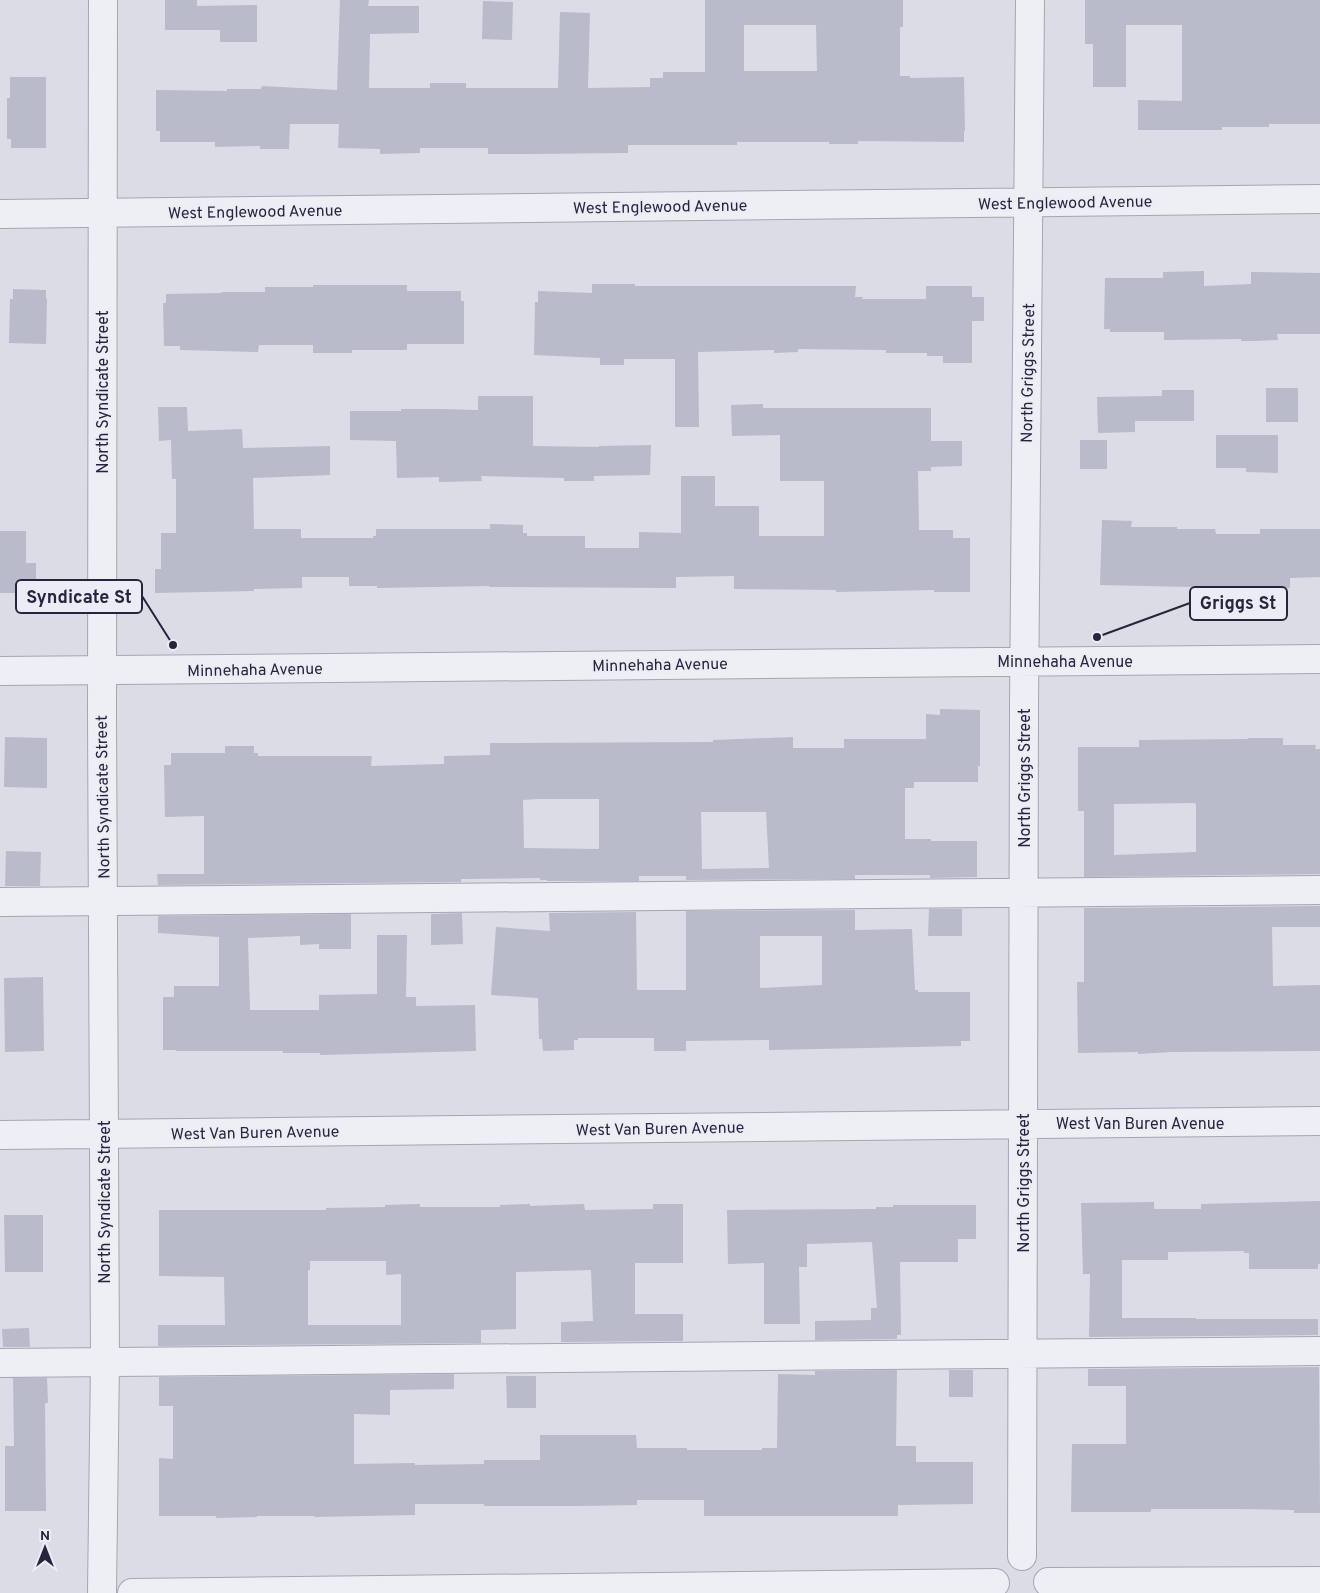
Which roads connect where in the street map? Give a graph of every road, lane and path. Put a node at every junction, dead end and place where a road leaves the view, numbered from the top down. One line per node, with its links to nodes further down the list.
1 (103, 0): 5 (street, North Syndicate Street)
2 (1030, 0): 4 (street, North Griggs Street)
3 (1320, 199): 4 (street, West Englewood Avenue)
4 (1028, 202): 5 (street, West Englewood Avenue); 8 (street, North Griggs Street)
5 (102, 213): 6 (street, West Englewood Avenue); 9 (street, North Syndicate Street)
6 (0, 214)
7 (1320, 658): 8 (street, Minnehaha Avenue)
8 (1024, 661): 9 (street, Minnehaha Avenue); 12 (street, North Griggs Street)
9 (102, 670): 10 (street, Minnehaha Avenue); 14 (street, North Syndicate Street)
10 (0, 671)
11 (1320, 890): 12 (street)
12 (1024, 893): 14 (street); 16 (street, North Griggs Street)
13 (0, 902): 14 (street)
14 (103, 902): 17 (street, North Syndicate Street)
15 (1320, 1122): 16 (street, West Van Buren Avenue)
16 (1024, 1124): 17 (street, West Van Buren Avenue); 20 (street, North Griggs Street)
17 (103, 1134): 18 (street, West Van Buren Avenue); 21 (street, North Syndicate Street)
18 (0, 1135)
19 (1320, 1351): 20 (street)
20 (1023, 1353): 21 (street); 23 (street, North Griggs Street)
21 (105, 1362): 22 (street); 27 (street, North Syndicate Street)
22 (0, 1363)
23 (1022, 1556): 25 (street); 26 (street)
24 (1320, 1581): 26 (street)
25 (996, 1588): 28 (street)
26 (1047, 1588)
27 (102, 1593)
28 (132, 1593)

